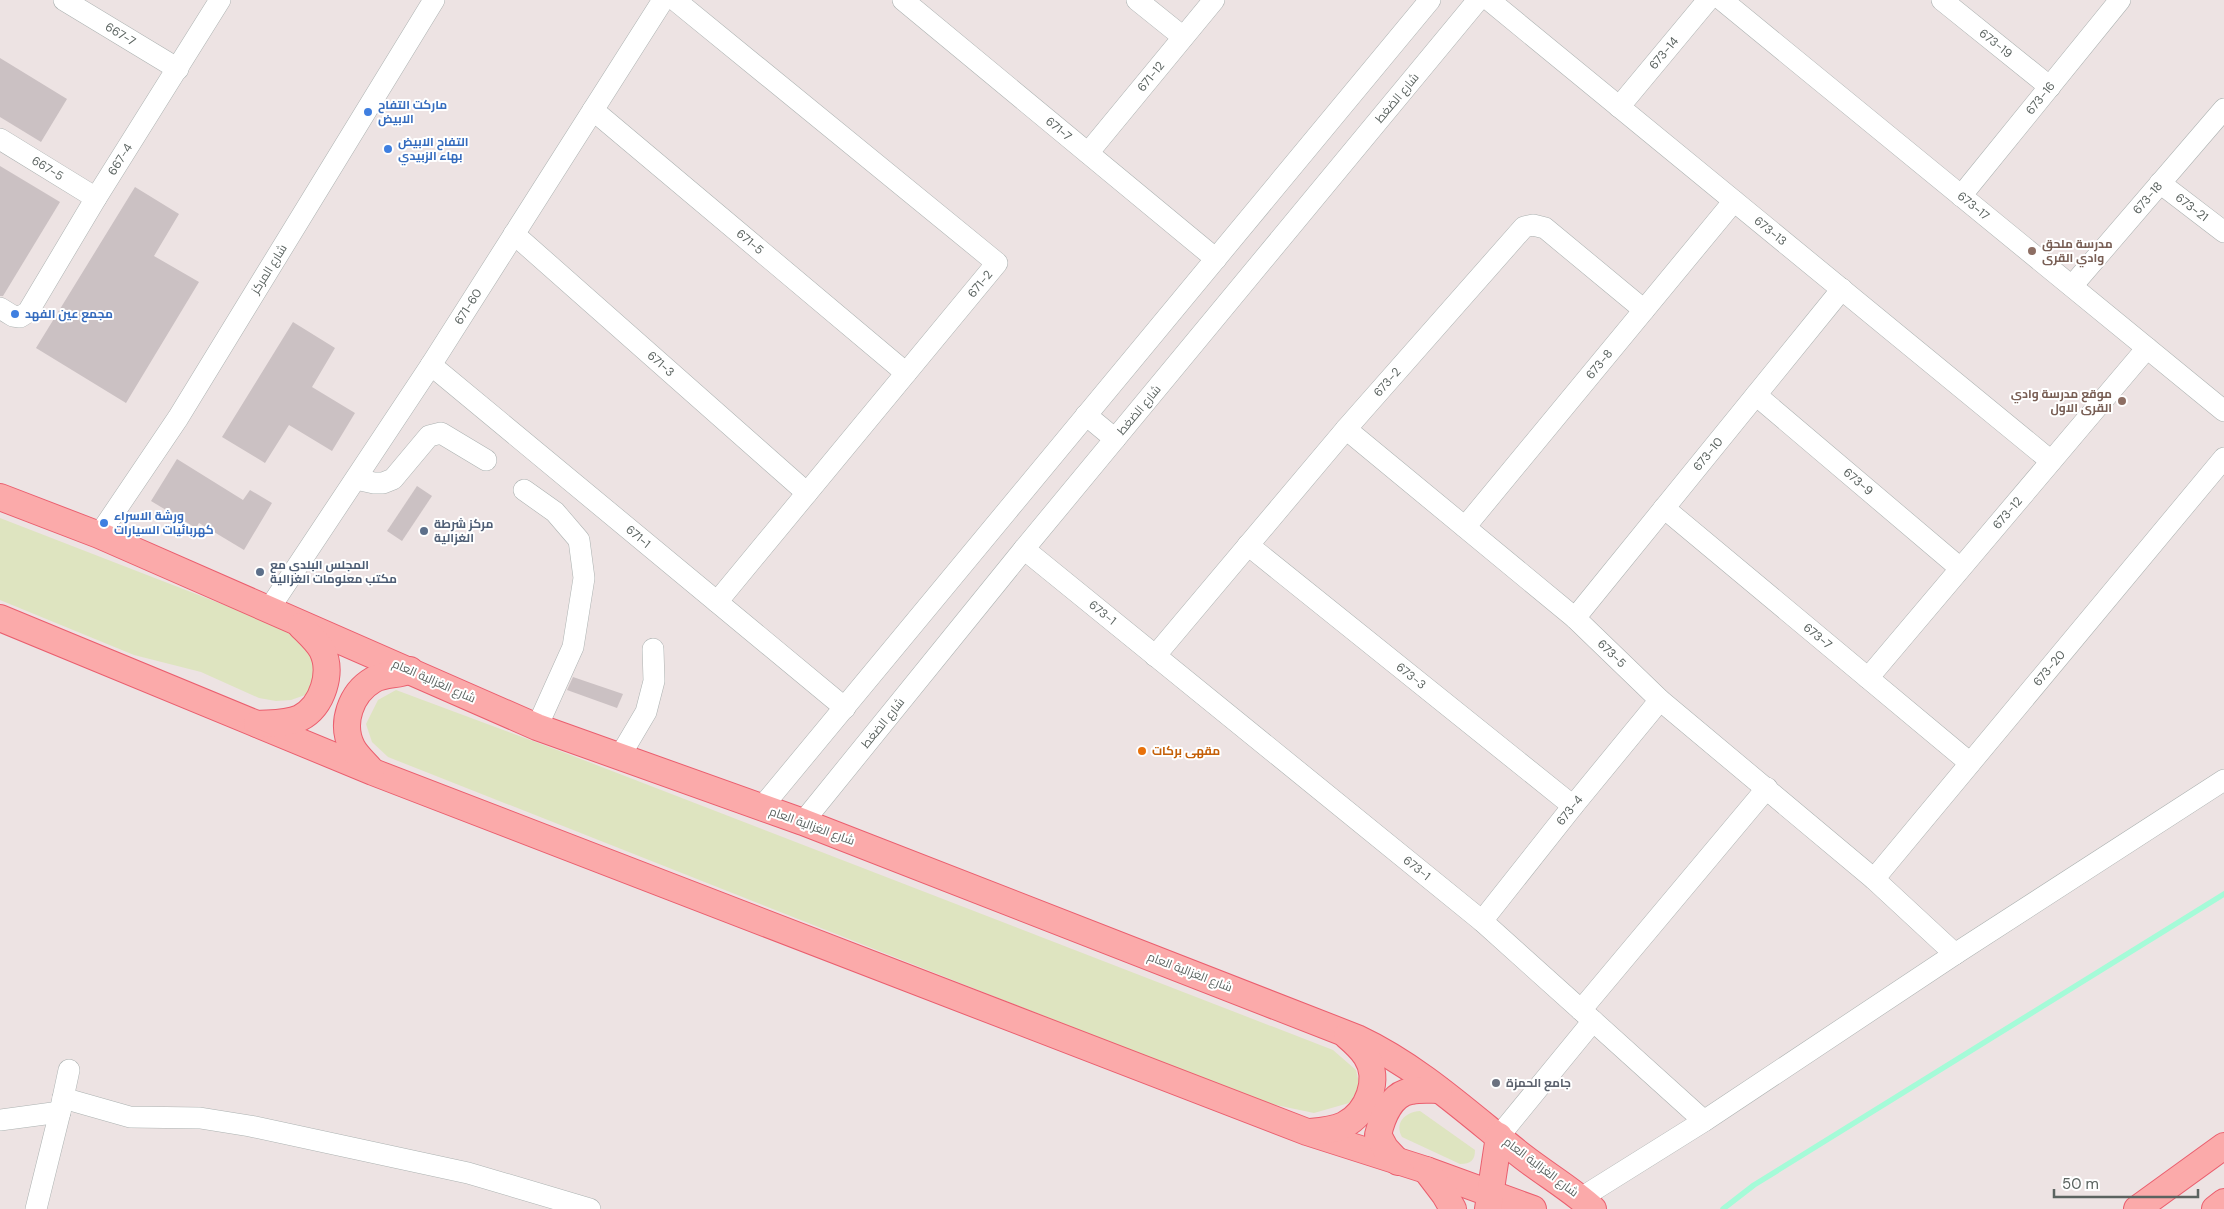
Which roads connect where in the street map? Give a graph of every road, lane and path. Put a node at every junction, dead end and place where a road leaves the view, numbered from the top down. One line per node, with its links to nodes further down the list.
1 (64, 0): 17 (street, 667-7)
2 (220, 0): 17 (street, 667-4)
3 (434, 0): 52 (street, شارع المركز)
4 (663, 0): 21 (street, 671-60)
5 (675, 0): 37 (street, 671-2)
6 (903, 0): 23 (street, 671-7)
7 (1137, 0): 16 (street)
8 (1214, 0): 16 (street, 671-12)
9 (1430, 0): 30 (street)
10 (1478, 0): 42 (street, شارع الضغط)
11 (1489, 0): 19 (street, 673-13)
12 (1708, 0): 19 (street, 673-14)
13 (1722, 0): 25 (street, 673-17)
14 (1942, 0): 18 (street, 673-19)
15 (2120, 0): 18 (street, 673-16)
16 (1183, 37): 23 (street, 671-12)
17 (178, 69): 26 (street, 667-4)
18 (2050, 87): 25 (street, 673-16)
19 (1619, 107): 27 (street, 673-13)
20 (2224, 109): 24 (street, 673-18)
21 (593, 110): 29 (street, 671-60); 37 (street, 671-5)
22 (0, 139): 26 (street, 667-5)
23 (1088, 153): 30 (street, 671-7)
24 (2160, 183): 28 (street, 673-21); 31 (street, 673-18)
25 (1961, 196): 31 (street, 673-17)
26 (96, 198): 33 (street, 667-4)
27 (1734, 201): 32 (street, 673-13); 34 (street, 673-8)
28 (2224, 232)
29 (514, 234): 36 (street, 671-60); 48 (street, 671-3)
30 (1216, 259): 40 (street)
31 (2072, 286): 35 (street, 673-17)
32 (1842, 289): 38 (street, 673-10); 45 (street, 673-13)
33 (0, 308)
34 (1644, 310): 41 (street, 673-2); 51 (street, 673-8)
35 (2147, 348): 39 (street, 673-17); 45 (street, 673-12)
36 (430, 364): 46 (street, 671-60); 56 (street, 671-1)
37 (906, 373): 48 (street, 671-2)
38 (1756, 395): 50 (street, 673-10); 55 (street, 673-9)
39 (2224, 411)
40 (1086, 415): 42 (street); 66 (street)
41 (1346, 429): 51 (street, 673-5); 53 (street, 673-2)
42 (1115, 439): 54 (street, شارع الضغط)
43 (2224, 458): 70 (street, 673-20)
44 (486, 460): 46 (street)
45 (2051, 461): 55 (street, 673-12)
46 (356, 479): 57 (street, 671-60)
47 (524, 490): 68 (street)
48 (807, 494): 56 (street, 671-2)
49 (0, 497): 52 (main road, شارع الغزالية العام)
50 (1664, 508): 59 (street, 673-10); 64 (street, 673-7)
51 (1465, 528): 59 (street, 673-5)
52 (100, 535): 57 (main road, شارع الغزالية العام)
53 (1248, 545): 62 (street, 673-2); 74 (street, 673-3)
54 (1024, 549): 62 (street, 673-1); 76 (street, شارع الضغط)
55 (1960, 568): 64 (street, 673-12)
56 (718, 602): 66 (street, 671-1)
57 (270, 609): 60 (main road, شارع الغزالية العام)
58 (0, 618): 67 (main road)
59 (1575, 618): 65 (street, 673-5)
60 (294, 620): 63 (main road, شارع الغزالية العام); 67 (main road)
61 (653, 649): 69 (street)
62 (1155, 656): 78 (street, 673-1)
63 (410, 670): 68 (main road, شارع الغزالية العام); 71 (main road)
64 (1868, 678): 70 (street, 673-7)
65 (1660, 700): 73 (street, 673-5); 74 (street, 673-4)
66 (845, 708): 75 (street)
67 (254, 724): 71 (main road)
68 (538, 727): 69 (main road, شارع الغزالية العام)
69 (620, 756): 75 (main road, شارع الغزالية العام)
70 (1970, 763): 77 (street, 673-20)
71 (373, 772): 87 (main road)
72 (2224, 780): 79 (street)
73 (1767, 788): 77 (street, 673-5); 80 (street)
74 (1573, 806): 78 (street, 673-4)
75 (762, 807): 76 (main road, شارع الغزالية العام)
76 (803, 822): 81 (main road, شارع الغزالية العام)
77 (1874, 879): 79 (street, 673-5)
78 (1482, 921): 80 (street, 673-1)
79 (1955, 954): 86 (street)
80 (1587, 1016): 86 (street, 673-1); 88 (street)
81 (1343, 1032): 83 (main road, شارع الغزالية العام); 87 (main road)
82 (69, 1070): 84 (street)
83 (1439, 1090): 88 (main road, شارع الغزالية العام); 90 (main road)
84 (62, 1105): 85 (street); 95 (street); 96 (street)
85 (0, 1120)
86 (1704, 1121): 94 (street)
87 (1307, 1132): 90 (main road)
88 (1499, 1136): 92 (main road); 94 (main road, شارع الغزالية العام)
89 (2224, 1146): 99 (main road)
90 (1398, 1162): 91 (main road)
91 (1426, 1170): 92 (main road); 97 (main road)
92 (1488, 1201): 98 (main road)
93 (2224, 1202): 100 (main road)
94 (1587, 1203)
95 (36, 1209)
96 (590, 1209)
97 (1453, 1209)
98 (1534, 1209)
99 (2137, 1209)
100 (2215, 1209)

